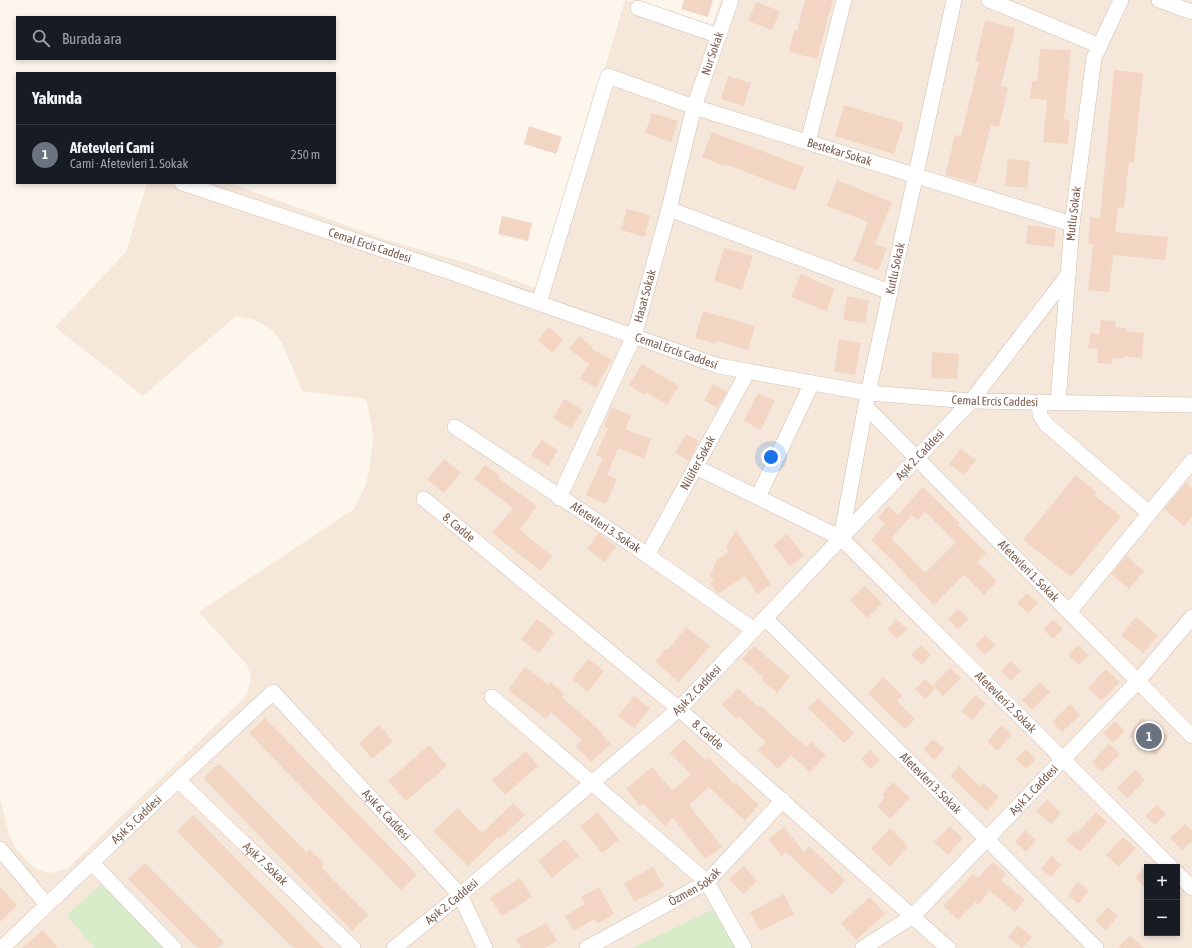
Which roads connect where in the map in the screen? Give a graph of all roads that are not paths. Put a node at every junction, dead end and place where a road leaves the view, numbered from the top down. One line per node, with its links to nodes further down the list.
1 (731, 0): 9 (street, Nur Sokak)
2 (844, 0): 12 (street)
3 (954, 0): 13 (street, Kutlu Sokak)
4 (989, 0): 10 (street)
5 (1121, 0): 10 (street, Mutlu Sokak)
6 (1159, 0): 8 (street)
7 (638, 8): 9 (street)
8 (1192, 12)
9 (719, 36): 11 (street, Nur Sokak)
10 (1100, 46): 16 (street, Mutlu Sokak)
11 (694, 107): 12 (street, Bestekar Sokak); 15 (street, Hasat Sokak); 19 (street, Bestekar Sokak)
12 (808, 142): 13 (street, Bestekar Sokak)
13 (917, 176): 16 (street, Bestekar Sokak); 18 (street, Kutlu Sokak)
14 (185, 184): 19 (street, Cemal Ercis Caddesi)
15 (669, 209): 18 (street); 20 (street, Hasat Sokak)
16 (1072, 224): 17 (street, Mutlu Sokak)
17 (1068, 275): 24 (street); 26 (street, Mutlu Sokak)
18 (890, 292): 23 (street, Kutlu Sokak)
19 (539, 303): 20 (street, Cemal Ercis Caddesi)
20 (634, 336): 21 (street, Cemal Ercis Caddesi); 33 (street, Hasat Sokak)
21 (748, 371): 22 (street, Cemal Ercis Caddesi); 31 (street, Nilüfer Sokak)
22 (812, 383): 23 (street, Cemal Ercis Caddesi); 32 (street)
23 (867, 400): 24 (street, Cemal Ercis Caddesi); 29 (street, Afetevleri 1. Sokak); 36 (street, Kutlu Sokak)
24 (971, 401): 25 (street, Cemal Ercis Caddesi); 29 (street, Aşık 2. Caddesi)
25 (1039, 402): 26 (street, Cemal Ercis Caddesi); 35 (street)
26 (1058, 402): 27 (street, Cemal Ercis Caddesi)
27 (1192, 406)
28 (455, 427): 33 (street, Afetevleri 3. Sokak)
29 (917, 458): 36 (street, Aşık 2. Caddesi); 38 (street, Afetevleri 1. Sokak)
30 (1192, 461): 35 (street)
31 (696, 468): 32 (street, Afetevleri 2. Sokak); 37 (street, Nilüfer Sokak)
32 (758, 497): 36 (street, Afetevleri 2. Sokak)
33 (559, 498): 37 (street, Afetevleri 3. Sokak)
34 (424, 499): 45 (street, 8. Cadde)
35 (1149, 513): 38 (street)
36 (841, 538): 40 (street, Aşık 2. Caddesi); 47 (street, Afetevleri 2. Sokak)
37 (647, 556): 41 (street, Afetevleri 3. Sokak)
38 (1069, 612): 42 (street, Afetevleri 1. Sokak)
39 (1192, 617): 42 (street, Aşık 1. Caddesi)
40 (765, 618): 41 (street, Aşık 2. Caddesi); 51 (street, Afetevleri 3. Sokak)
41 (754, 630): 45 (street, Aşık 2. Caddesi)
42 (1138, 681): 46 (street, Afetevleri 1. Sokak); 47 (street, Aşık 1. Caddesi)
43 (273, 692): 48 (street, Aşık 5. Caddesi); 58 (street, Aşık 6. Caddesi)
44 (492, 697): 49 (street)
45 (680, 708): 49 (street, Aşık 2. Caddesi); 50 (street, 8. Cadde)
46 (1192, 736)
47 (1063, 759): 51 (street, Aşık 1. Caddesi); 54 (street, Afetevleri 2. Sokak)
48 (178, 780): 53 (street, Aşık 5. Caddesi); 63 (street, Aşık 7. Sokak)
49 (592, 783): 56 (street); 58 (street, Aşık 2. Caddesi)
50 (783, 800): 56 (street, Özmen Sokak); 60 (street, 8. Cadde)
51 (987, 839): 60 (street, Aşık 1. Caddesi); 70 (street, Afetevleri 3. Sokak)
52 (0, 849): 59 (street)
53 (91, 862): 59 (street, Aşık 5. Caddesi); 61 (street)
54 (1168, 864)
55 (1180, 876): 57 (street)
56 (707, 882): 66 (street, Özmen Sokak); 67 (street)
57 (1192, 888)
58 (460, 895): 64 (street, Aşık 2. Caddesi); 65 (street, Aşık 6. Caddesi)
59 (47, 905): 62 (street, Aşık 5. Caddesi)
60 (913, 916): 68 (street, Aşık 1. Caddesi); 69 (street, 8. Cadde)
61 (171, 947)
62 (2, 948)
63 (353, 948)
64 (394, 948)
65 (485, 948)
66 (587, 948)
67 (744, 948)
68 (863, 948)
69 (948, 948)
70 (1096, 948)

